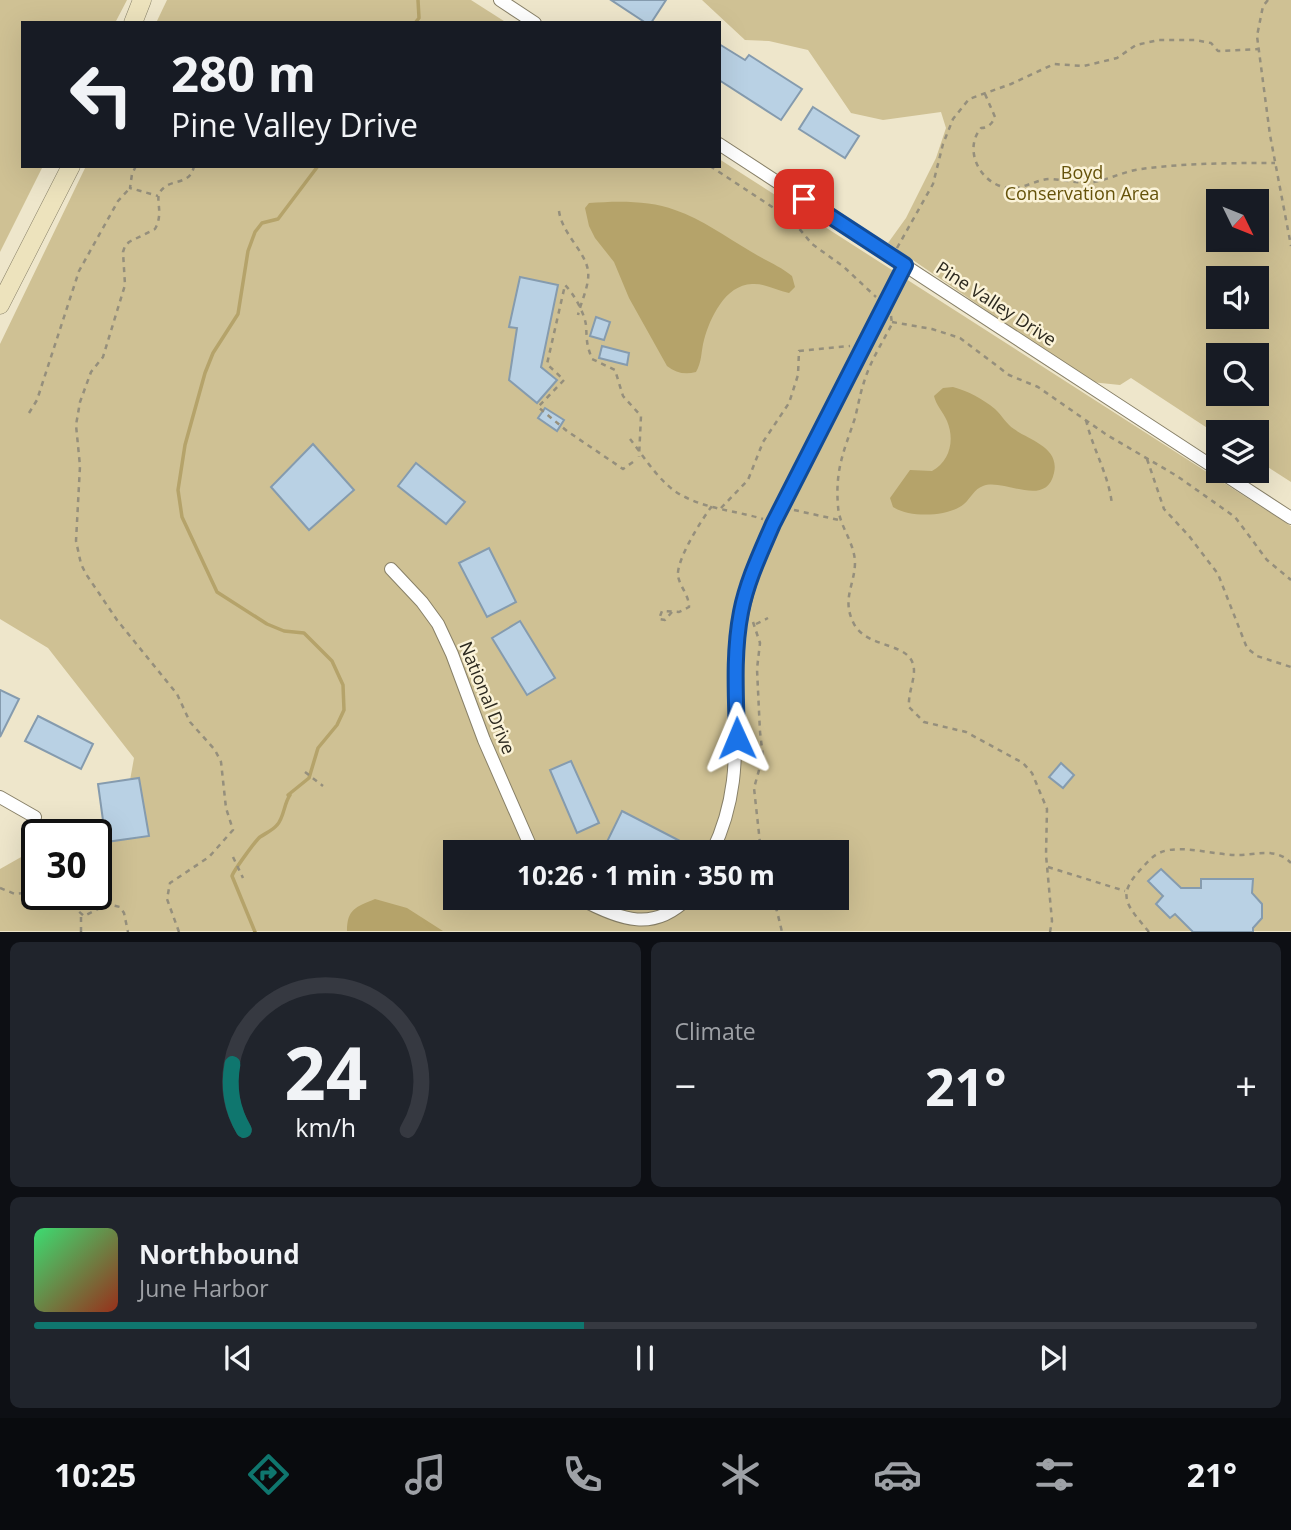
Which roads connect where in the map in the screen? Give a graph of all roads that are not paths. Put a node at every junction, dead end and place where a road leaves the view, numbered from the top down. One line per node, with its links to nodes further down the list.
1 (142, 0): 3 (main road)
2 (500, 0): 4 (street)
3 (135, 21)
4 (532, 21)
5 (721, 145): 7 (street, Pine Valley Drive)
6 (70, 168): 8 (main road)
7 (905, 265): 9 (street, Pine Valley Drive); 16 (street)
8 (0, 305)
9 (1206, 463)
10 (1237, 483): 11 (street, Pine Valley Drive)
11 (1291, 518)
12 (391, 569): 15 (street, National Drive)
13 (0, 797): 14 (street)
14 (35, 817)
15 (528, 840)
16 (717, 840)
17 (602, 910): 18 (street)
18 (680, 910)

